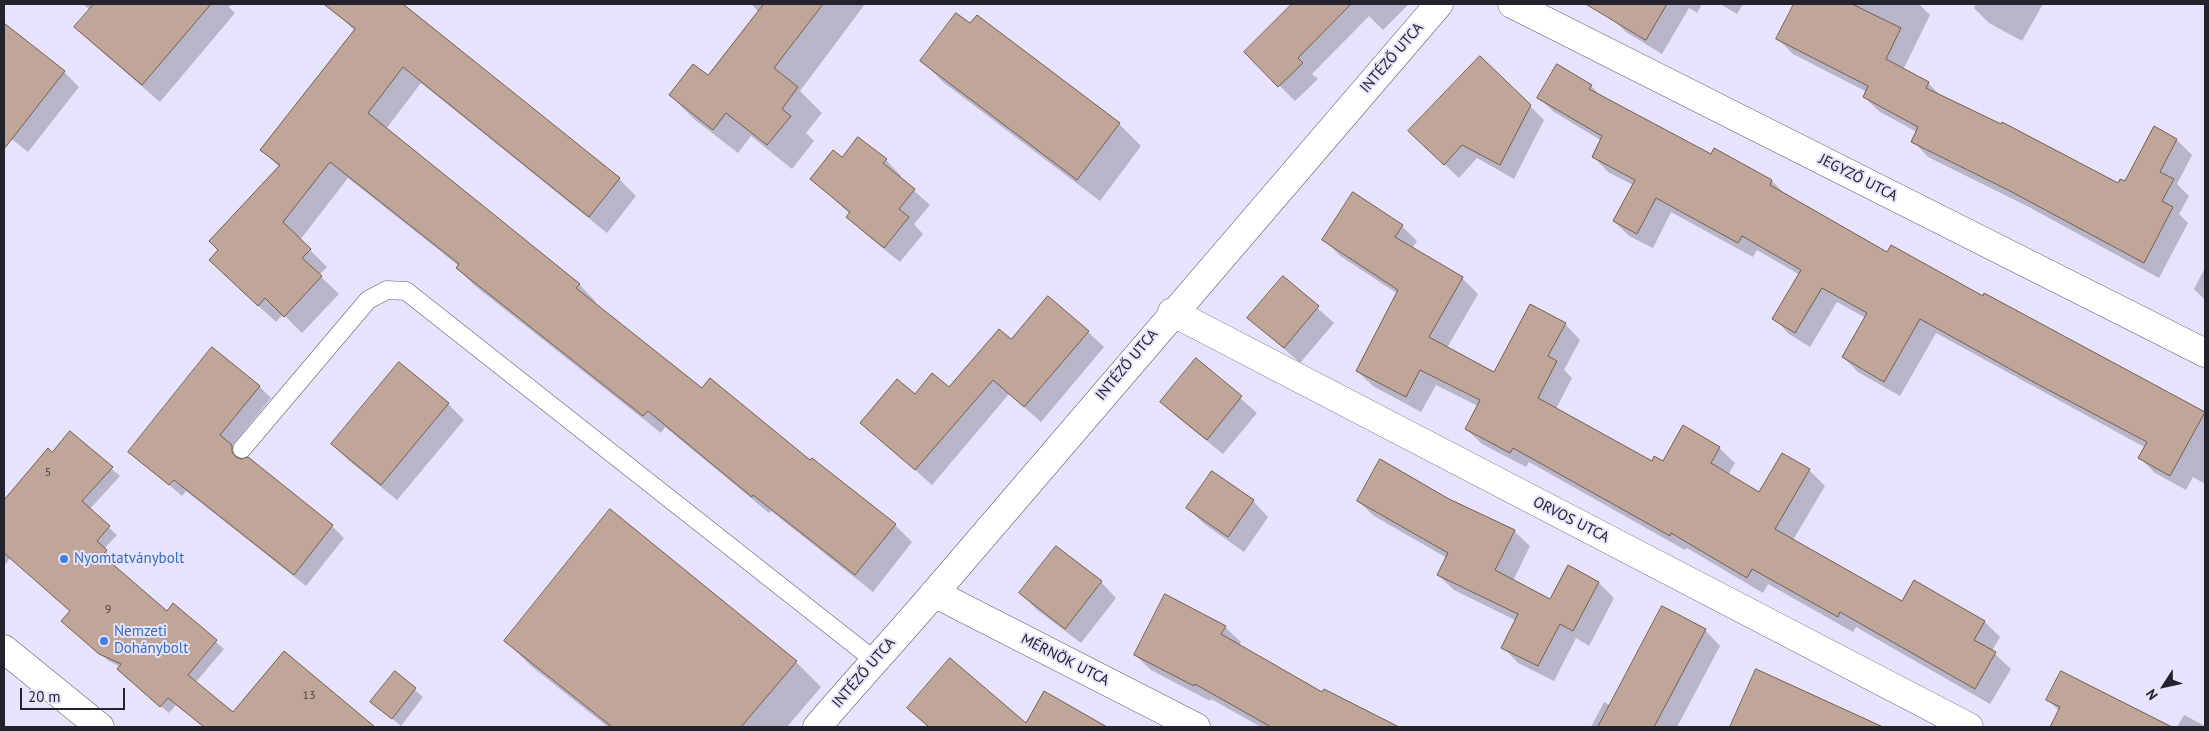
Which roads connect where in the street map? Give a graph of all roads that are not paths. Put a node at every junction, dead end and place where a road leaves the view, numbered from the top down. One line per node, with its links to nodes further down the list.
1 (1439, 4): 3 (street, INTÉZŐ UTCA)
2 (1512, 4): 4 (street, JEGYZŐ UTCA)
3 (1172, 312): 6 (street, INTÉZŐ UTCA); 12 (street, ORVOS UTCA)
4 (2205, 353)
5 (242, 449): 8 (lane)
6 (934, 593): 8 (street, INTÉZŐ UTCA); 11 (street, MÉRNÖK UTCA)
7 (4, 648): 9 (street)
8 (874, 660): 10 (street, INTÉZŐ UTCA)
9 (100, 727)
10 (817, 727)
11 (1196, 727)
12 (1969, 727)

